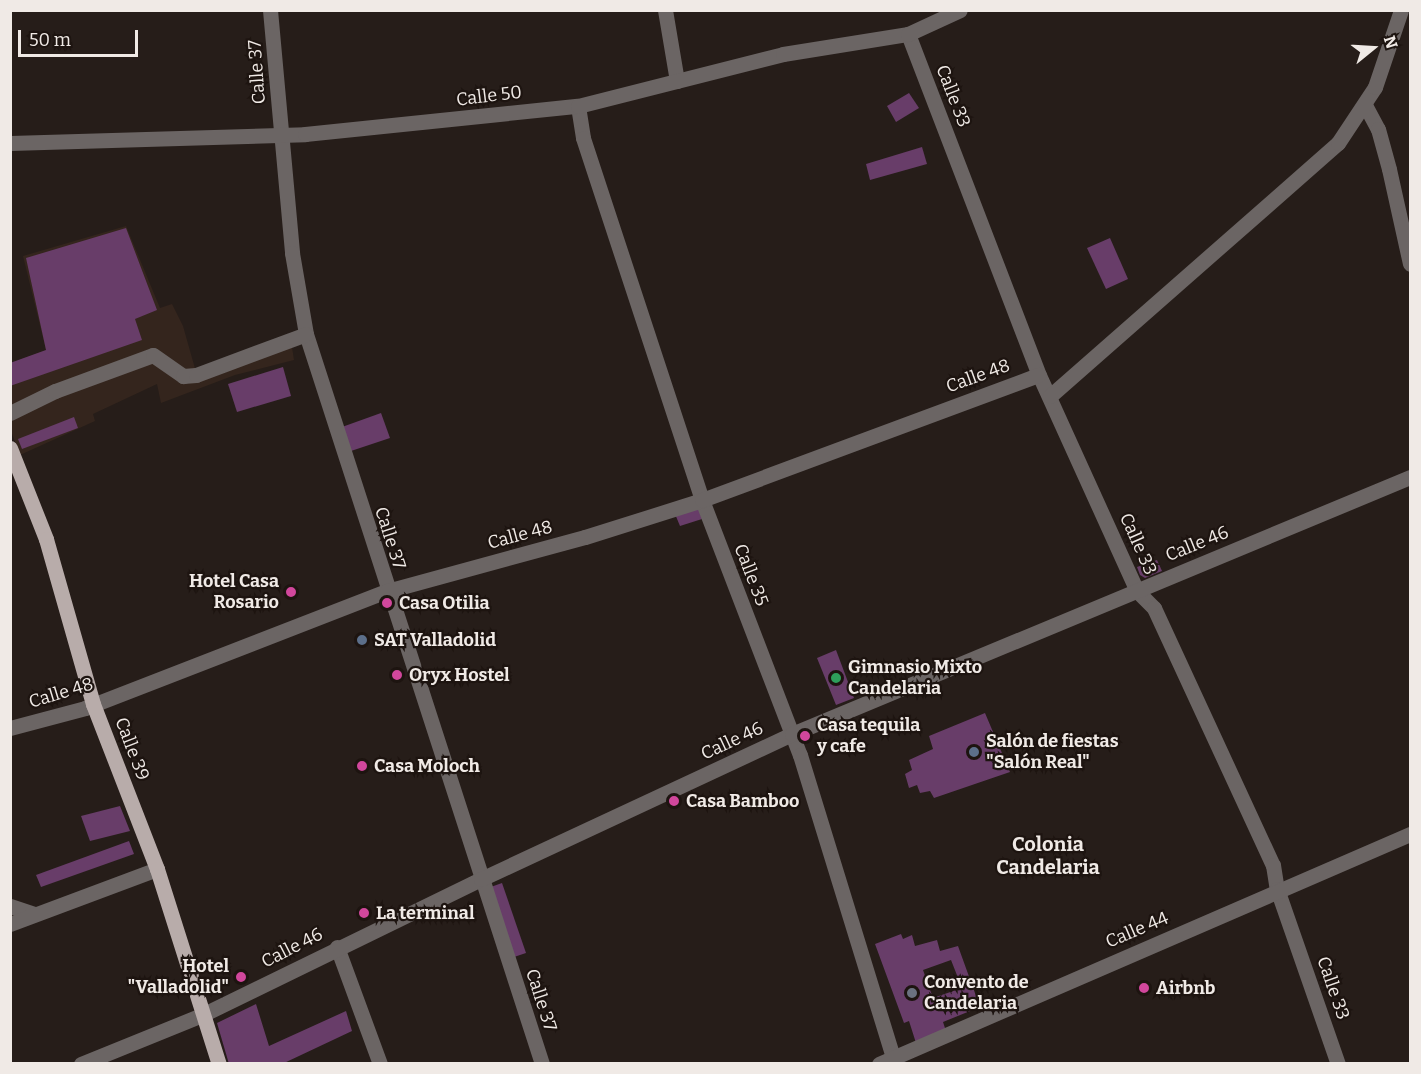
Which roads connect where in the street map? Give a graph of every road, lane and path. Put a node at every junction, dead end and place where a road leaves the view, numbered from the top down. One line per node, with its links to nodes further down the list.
1 (270, 10): 9 (street, Calle 37)
2 (665, 10): 6 (street)
3 (960, 10): 5 (street, Calle 50)
4 (1401, 10): 7 (street)
5 (908, 34): 6 (street, Calle 50); 13 (street, Calle 33)
6 (677, 81): 8 (street, Calle 50)
7 (1365, 105): 11 (street); 14 (street)
8 (578, 106): 9 (street, Calle 50); 18 (street, Calle 35)
9 (282, 133): 10 (street, Calle 50); 12 (street, Calle 37)
10 (10, 143)
11 (1410, 264)
12 (306, 334): 15 (street); 19 (street, Calle 37)
13 (1039, 375): 14 (street, Calle 33); 18 (street, Calle 48)
14 (1050, 396): 20 (street, Calle 33)
15 (10, 413)
16 (10, 448): 21 (main road, Calle 39)
17 (1410, 477): 20 (street, Calle 46)
18 (702, 500): 19 (street, Calle 48); 23 (street, Calle 35)
19 (387, 591): 21 (street, Calle 48); 26 (street, Calle 37)
20 (1137, 591): 23 (street, Calle 46); 27 (street, Calle 33)
21 (93, 704): 22 (street, Calle 48); 25 (main road, Calle 39)
22 (10, 728)
23 (792, 734): 26 (street, Calle 46); 33 (street, Calle 35)
24 (1410, 834): 27 (street, Calle 44)
25 (157, 869): 29 (street); 32 (main road, Calle 39)
26 (481, 879): 31 (street, Calle 46); 37 (street, Calle 37)
27 (1276, 889): 33 (street, Calle 44); 39 (street, Calle 33)
28 (10, 906): 29 (street)
29 (35, 914): 30 (street)
30 (10, 924)
31 (337, 947): 32 (street, Calle 46); 36 (street)
32 (204, 1014): 34 (street, Calle 46); 35 (main road, Calle 39)
33 (893, 1057): 38 (street, Calle 44)
34 (81, 1064)
35 (219, 1064)
36 (380, 1064)
37 (542, 1064)
38 (879, 1064)
39 (1338, 1064)

